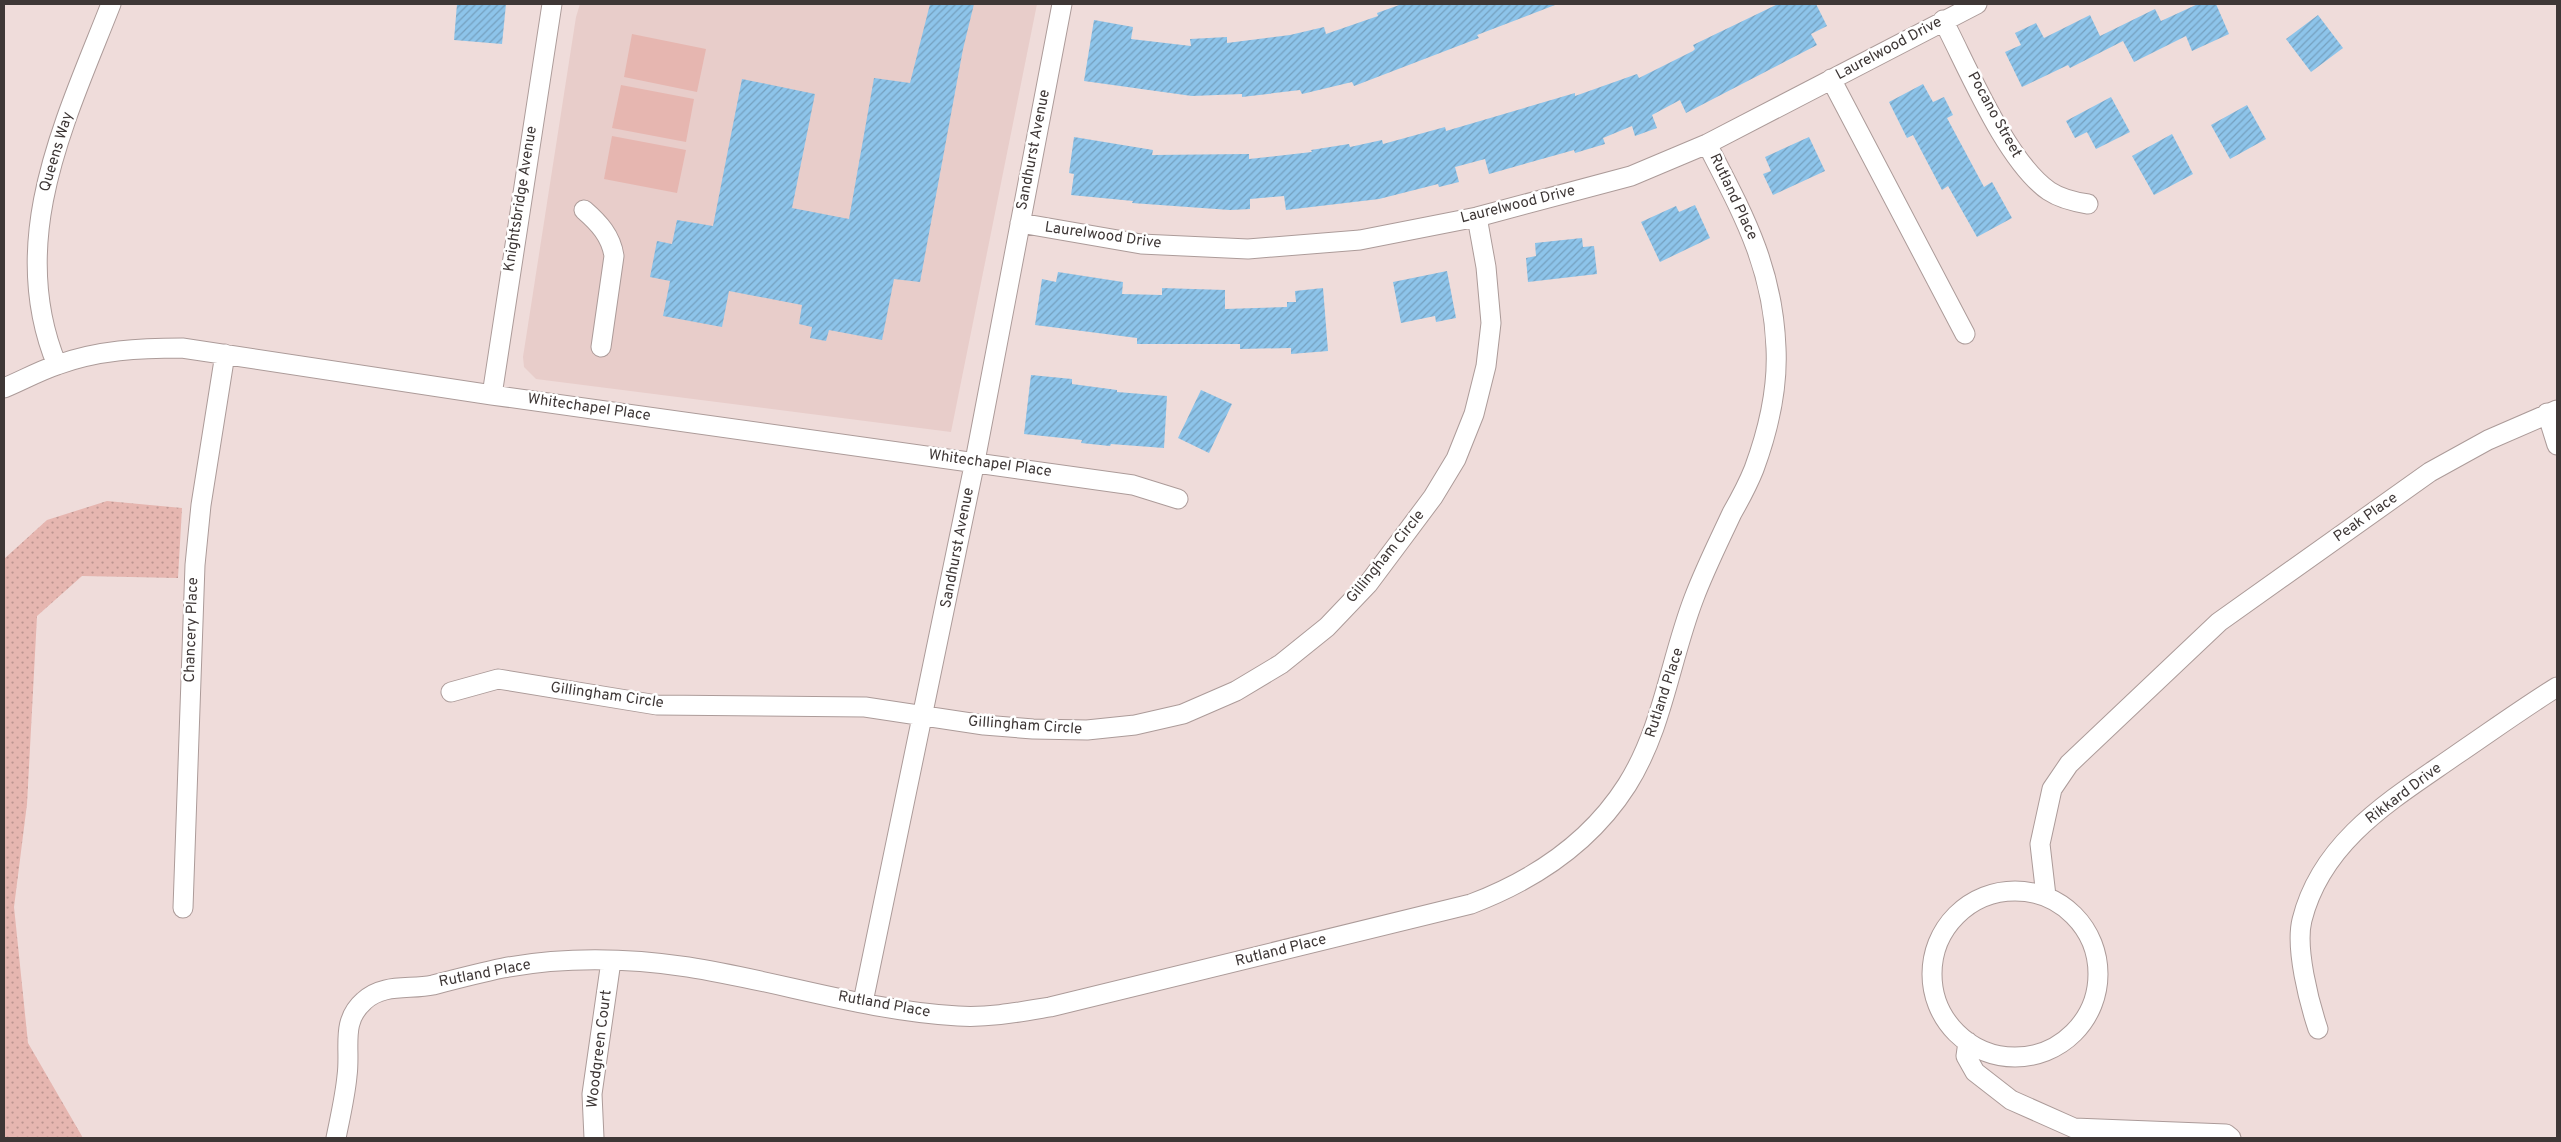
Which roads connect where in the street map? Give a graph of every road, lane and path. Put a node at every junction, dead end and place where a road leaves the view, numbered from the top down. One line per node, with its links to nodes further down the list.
1 (111, 4): 15 (street, Queens Way)
2 (552, 4): 17 (street, Knightsbridge Avenue)
3 (1062, 4): 11 (street, Sandhurst Avenue)
4 (1976, 4): 5 (street, Laurelwood Drive)
5 (1943, 20): 6 (street, Laurelwood Drive); 8 (street, Pocano Street)
6 (1831, 79): 7 (street, Laurelwood Drive); 12 (street)
7 (1707, 144): 10 (street, Laurelwood Drive); 28 (street, Rutland Place)
8 (2088, 204)
9 (584, 210): 13 (street)
10 (1477, 217): 11 (street, Laurelwood Drive); 24 (street, Gillingham Circle)
11 (1020, 223): 20 (street, Sandhurst Avenue)
12 (1965, 334)
13 (602, 347)
14 (225, 354): 15 (street, Whitechapel Place); 17 (street, Whitechapel Place); 26 (street, Chancery Place)
15 (57, 365): 16 (street, Whitechapel Place)
16 (4, 388)
17 (492, 395): 20 (street, Whitechapel Place)
18 (2552, 412): 19 (street); 25 (street, Peak Place)
19 (2557, 445)
20 (975, 462): 21 (street, Whitechapel Place); 24 (street, Sandhurst Avenue)
21 (1178, 499)
22 (2557, 686): 29 (street, Rikkard Drive)
23 (451, 692): 24 (street, Gillingham Circle)
24 (924, 716): 28 (street, Sandhurst Avenue)
25 (2046, 896): 30 (street); 30 (street)
26 (183, 908)
27 (611, 961): 28 (street, Rutland Place); 31 (street, Rutland Place); 32 (street, Woodgreen Court)
28 (863, 1002)
29 (2318, 1029)
30 (1968, 1042): 33 (street)
31 (336, 1138)
32 (594, 1138)
33 (2232, 1138)

